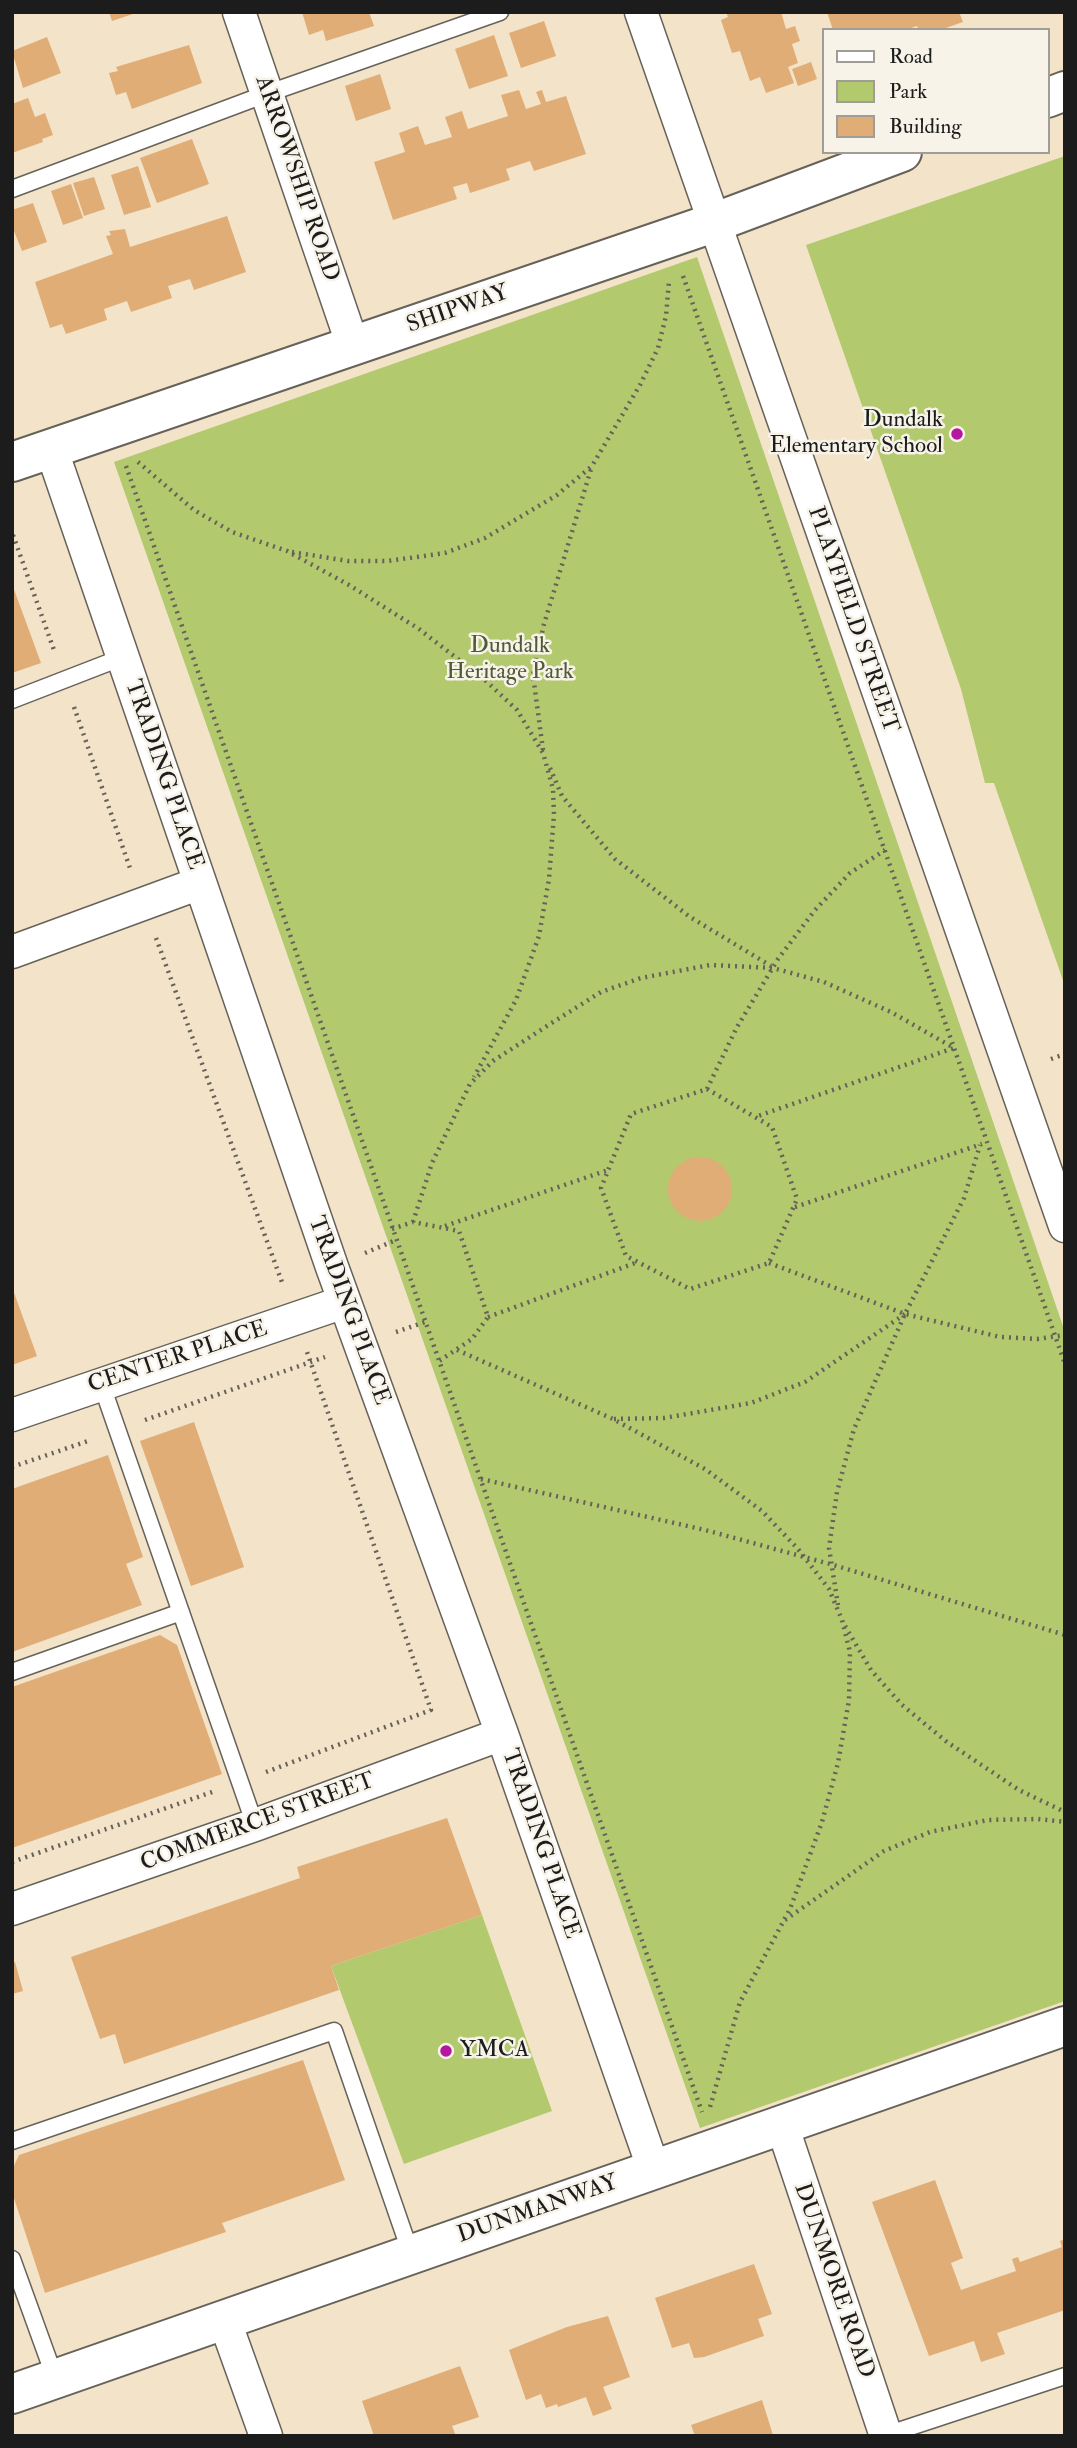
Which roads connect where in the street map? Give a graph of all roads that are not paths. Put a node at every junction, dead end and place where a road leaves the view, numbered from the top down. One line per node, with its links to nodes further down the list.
1 (239, 12): 4 (street, ARROWSHIP ROAD)
2 (500, 12): 4 (lane)
3 (641, 12): 7 (street, PLAYFIELD STREET)
4 (266, 94): 6 (lane); 8 (street, ARROWSHIP ROAD)
5 (897, 154): 7 (street, SHIPWAY)
6 (12, 188)
7 (713, 223): 8 (street, SHIPWAY); 14 (street, PLAYFIELD STREET)
8 (353, 346): 9 (street, SHIPWAY)
9 (24, 452): 10 (street, TRADING PLACE)
10 (123, 657): 11 (lane); 12 (street, TRADING PLACE)
11 (12, 700)
12 (200, 883): 13 (street); 15 (street, TRADING PLACE)
13 (12, 952)
14 (1065, 1226)
15 (344, 1302): 16 (street, CENTER PLACE); 20 (street, TRADING PLACE)
16 (102, 1383): 17 (street, CENTER PLACE); 18 (lane)
17 (12, 1415)
18 (181, 1612): 19 (lane); 21 (lane)
19 (12, 1672)
20 (502, 1734): 21 (street, COMMERCE STREET); 26 (street, TRADING PLACE)
21 (256, 1825): 22 (street, COMMERCE STREET)
22 (12, 1909)
23 (1065, 2026): 24 (street, DUNMANWAY)
24 (782, 2125): 26 (street, DUNMANWAY); 33 (street, DUNMORE ROAD)
25 (12, 2141): 27 (lane)
26 (654, 2170): 27 (street, DUNMANWAY)
27 (411, 2254): 29 (street, DUNMANWAY)
28 (12, 2259): 31 (lane)
29 (224, 2319): 31 (street, DUNMANWAY); 34 (street)
30 (1065, 2376): 33 (lane)
31 (56, 2379): 32 (street, DUNMANWAY)
32 (12, 2394)
33 (885, 2435)
34 (266, 2436)

